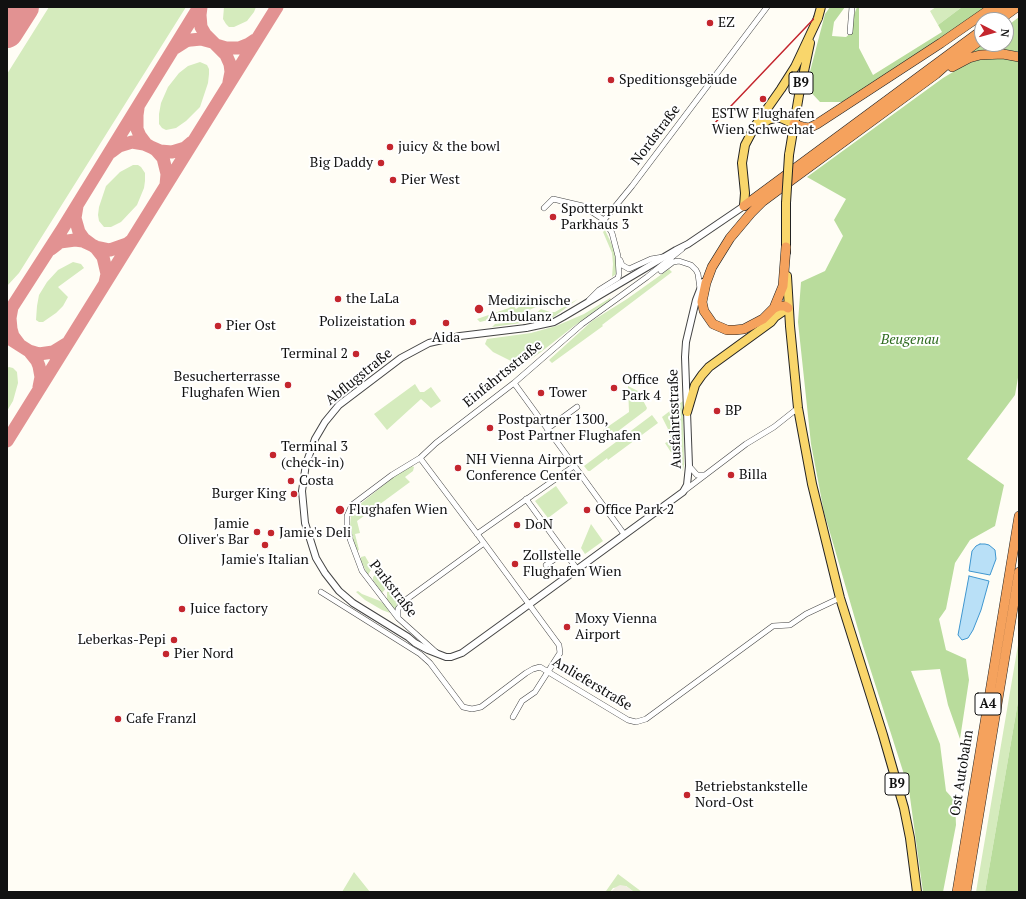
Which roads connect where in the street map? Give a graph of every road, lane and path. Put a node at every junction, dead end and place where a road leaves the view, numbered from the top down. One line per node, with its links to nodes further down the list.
1 (767, 7): 15 (street, Nordstraße)
2 (822, 7): 5 (main road, B9, bridge)
3 (852, 7): 6 (street)
4 (993, 7): 11 (highway)
5 (818, 18): 11 (main road, B9); 12 (main road)
6 (850, 32)
7 (974, 36): 13 (highway)
8 (974, 45): 10 (highway)
9 (1019, 57): 10 (highway)
10 (936, 74): 20 (highway)
11 (794, 124): 12 (main road); 17 (main road, B9, bridge)
12 (749, 136): 13 (main road)
13 (744, 206): 16 (street, Einfahrtsstraße)
14 (544, 208): 15 (street)
15 (604, 220): 18 (street)
16 (688, 244): 19 (street, Abflugstraße); 21 (street, Einfahrtsstraße)
17 (786, 247): 24 (highway); 25 (main road, B9)
18 (618, 256): 19 (street); 23 (street)
19 (664, 257): 23 (street, Abflugstraße)
20 (712, 267): 22 (street, Ausfahrtsstraße); 24 (highway)
21 (647, 277): 22 (street); 28 (street, Einfahrtsstraße)
22 (700, 290): 31 (street, Ausfahrtsstraße)
23 (588, 302): 52 (street, Abflugstraße, bridge)
24 (774, 308): 25 (highway)
25 (788, 308): 26 (main road); 27 (main road, B9)
26 (771, 322): 27 (main road); 31 (main road)
27 (790, 326): 30 (main road, B9)
28 (514, 383): 32 (street); 33 (street, Einfahrtsstraße)
29 (577, 407): 32 (street)
30 (798, 408): 37 (street); 49 (main road, B9)
31 (688, 412): 35 (street, Ausfahrtsstraße)
32 (547, 429): 34 (street)
33 (420, 458): 36 (street, Einfahrtsstraße); 41 (street)
34 (574, 466): 39 (street); 42 (street)
35 (689, 466): 37 (street); 38 (street, Ausfahrtsstraße)
36 (392, 475): 51 (street, Parkstraße)
37 (706, 475): 38 (street)
38 (683, 492): 42 (street)
39 (526, 499): 41 (street); 44 (street)
40 (1019, 516): 56 (highway, Ost Autobahn / A4)
41 (477, 534): 43 (street)
42 (624, 534): 46 (street)
43 (484, 543): 50 (street); 51 (street)
44 (565, 552): 45 (street); 46 (street)
45 (546, 565)
46 (576, 569): 50 (street)
47 (1019, 572): 57 (highway, Ost Autobahn / A4)
48 (321, 592): 53 (street, Anlieferstraße)
49 (840, 598): 53 (street, Anlieferstraße); 55 (main road, B9)
50 (529, 605): 52 (street); 53 (street)
51 (398, 618): 52 (street, Parkstraße)
52 (440, 655)
53 (549, 671): 54 (street)
54 (513, 717)
55 (917, 892)
56 (956, 892)
57 (966, 892)

